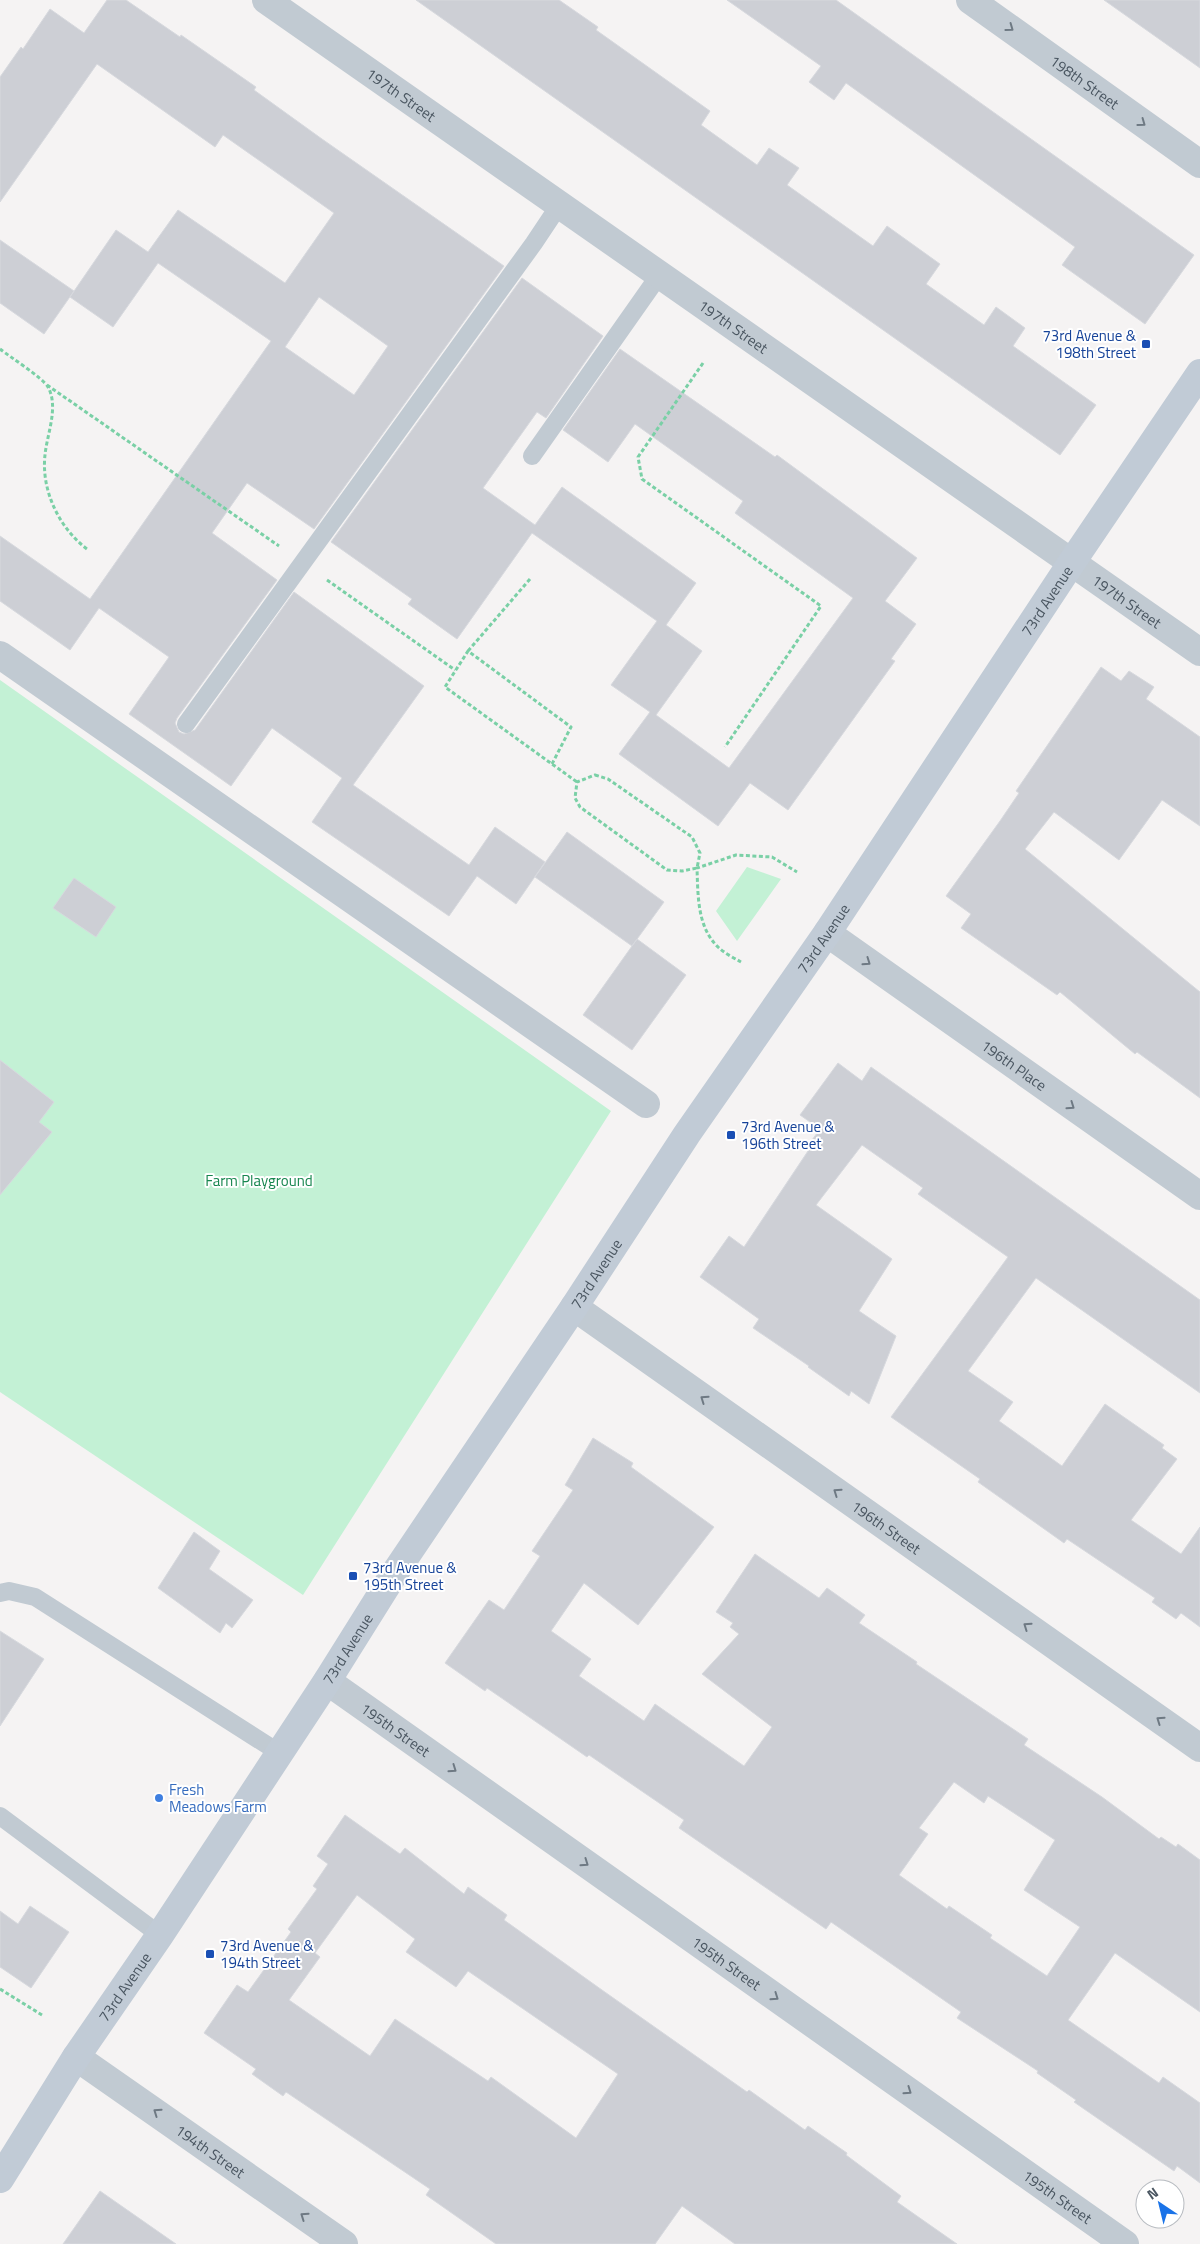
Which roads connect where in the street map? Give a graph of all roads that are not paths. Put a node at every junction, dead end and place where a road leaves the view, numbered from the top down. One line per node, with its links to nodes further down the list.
1 (266, 0): 4 (street, 197th Street)
2 (970, 0): 3 (street, 198th Street, one-way to 3)
3 (1200, 164)
4 (560, 204): 5 (street, 197th Street); 11 (lane)
5 (660, 274): 7 (lane); 8 (street, 197th Street)
6 (1200, 373): 8 (street, 73rd Avenue)
7 (532, 456)
8 (1072, 562): 9 (street, 197th Street); 12 (street, 73rd Avenue)
9 (1200, 652)
10 (0, 655): 13 (street)
11 (186, 724)
12 (827, 934): 14 (street, 196th Place, one-way to 14); 15 (street, 73rd Avenue)
13 (646, 1104)
14 (1200, 1196)
15 (574, 1307): 17 (street, 73rd Avenue); 18 (street, 196th Street, one-way to 15)
16 (0, 1593): 19 (lane)
17 (327, 1681): 19 (street, 73rd Avenue); 25 (street, 195th Street, one-way to 25)
18 (1200, 1748)
19 (278, 1752): 21 (street, 73rd Avenue)
20 (0, 1816): 21 (lane)
21 (160, 1935): 22 (street, 73rd Avenue)
22 (76, 2056): 23 (street, 73rd Avenue); 24 (street, 194th Street, one-way to 22)
23 (0, 2179)
24 (344, 2244)
25 (1125, 2244)

